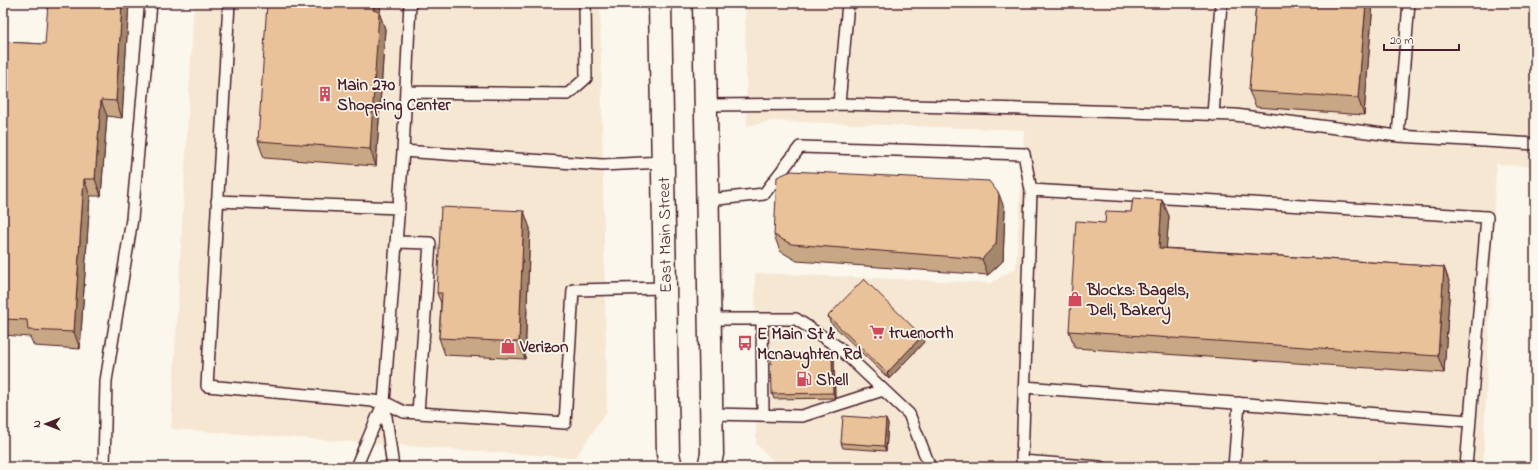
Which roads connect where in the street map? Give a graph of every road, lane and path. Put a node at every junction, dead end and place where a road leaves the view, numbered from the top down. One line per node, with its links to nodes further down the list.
1 (151, 3): 34 (lane)
2 (229, 3): 20 (lane)
3 (410, 3): 10 (lane)
4 (585, 3): 10 (lane)
5 (660, 3): 17 (main road, East Main Street)
6 (704, 3): 12 (main road)
7 (848, 3): 11 (lane)
8 (1221, 3): 13 (lane)
9 (1409, 3): 14 (lane)
10 (406, 92): 16 (lane)
11 (839, 104): 12 (lane); 13 (lane)
12 (706, 105): 19 (main road)
13 (1213, 115): 14 (lane)
14 (1398, 136): 15 (lane)
15 (1535, 144)
16 (403, 151): 17 (lane); 21 (lane)
17 (663, 162): 23 (main road, East Main Street)
18 (1031, 190): 19 (lane); 26 (lane); 33 (lane)
19 (709, 200): 24 (main road)
20 (218, 201): 21 (lane); 28 (lane)
21 (399, 208): 22 (lane)
22 (396, 242): 28 (lane); 30 (lane)
23 (665, 288): 30 (lane); 37 (main road, East Main Street)
24 (710, 319): 25 (lane); 31 (main road)
25 (762, 319): 27 (lane); 32 (lane)
26 (1024, 387): 29 (lane); 40 (lane)
27 (883, 390): 32 (lane); 39 (lane)
28 (384, 402): 30 (lane); 35 (lane); 36 (lane)
29 (1239, 403): 33 (lane); 41 (lane)
30 (418, 413)
31 (712, 414): 32 (lane); 38 (main road)
32 (763, 415)
33 (1470, 421): 42 (lane)
34 (104, 467)
35 (356, 467)
36 (393, 467)
37 (672, 467)
38 (709, 467)
39 (930, 467)
40 (1100, 467)
41 (1234, 467)
42 (1466, 467)

